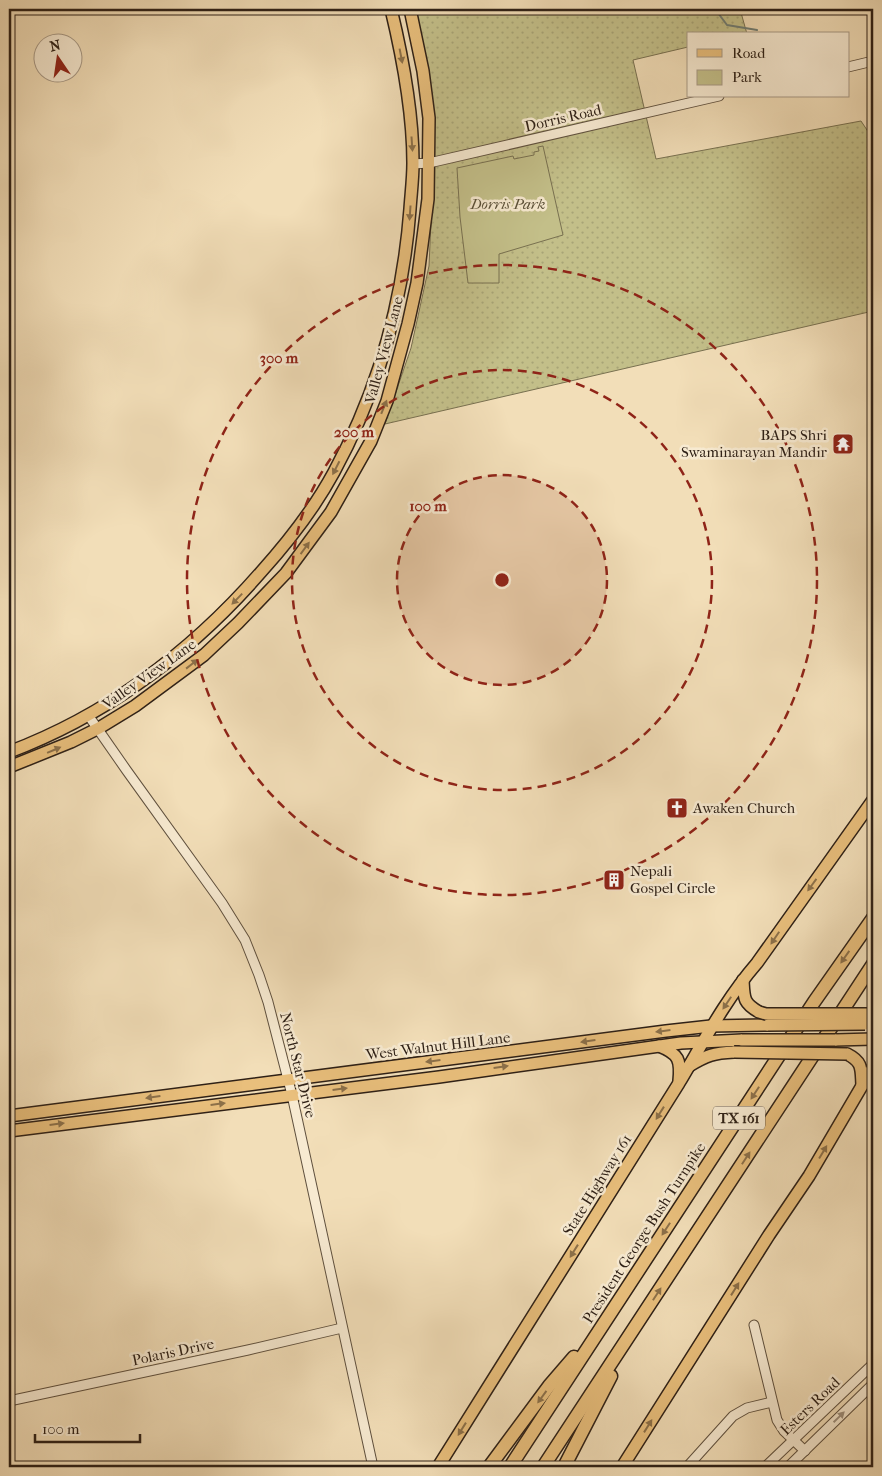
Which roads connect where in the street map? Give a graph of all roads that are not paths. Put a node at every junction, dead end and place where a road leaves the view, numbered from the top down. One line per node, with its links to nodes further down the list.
1 (392, 9): 7 (main road, Valley View Lane, one-way to 7)
2 (410, 9): 6 (main road, Valley View Lane)
3 (873, 61): 4 (street)
4 (850, 66)
5 (710, 98): 6 (street, Dorris Road)
6 (429, 163): 7 (street, Dorris Road); 9 (main road, Valley View Lane, one-way to 6)
7 (413, 164): 8 (main road, Valley View Lane, one-way to 8)
8 (88, 715): 9 (street, North Star Drive); 10 (main road, Valley View Lane)
9 (99, 728): 11 (main road, Valley View Lane, one-way to 9); 26 (street, North Star Drive)
10 (9, 752)
11 (9, 767)
12 (873, 800): 15 (main road, State Highway 161, one-way to 15)
13 (873, 918): 34 (highway, President George Bush Turnpike / TX 161, one-way to 34)
14 (873, 964): 37 (highway, TX 161, one-way to 14)
15 (743, 980): 16 (main road, bridge); 18 (main road, State Highway 161, one-way to 18)
16 (873, 1014)
17 (869, 1023): 18 (main road, West Walnut Hill Lane, bridge)
18 (712, 1026): 20 (main road, State Highway 161); 21 (main road, West Walnut Hill Lane, one-way to 21)
19 (873, 1039): 20 (main road, West Walnut Hill Lane, bridge)
20 (702, 1042): 22 (main road, West Walnut Hill Lane); 24 (main road, State Highway 161)
21 (568, 1044): 23 (main road); 26 (main road, West Walnut Hill Lane, one-way to 26)
22 (659, 1046): 23 (main road, West Walnut Hill Lane); 27 (main road)
23 (569, 1058): 29 (main road, West Walnut Hill Lane, one-way to 23)
24 (688, 1067): 27 (main road, State Highway 161); 28 (main road, bridge)
25 (873, 1067): 28 (main road)
26 (288, 1079): 29 (street, North Star Drive); 30 (main road, West Walnut Hill Lane, one-way to 30)
27 (679, 1083): 45 (main road, State Highway 161, one-way to 45)
28 (862, 1085): 50 (main road, one-way to 28)
29 (292, 1095): 31 (main road, West Walnut Hill Lane, one-way to 29); 36 (street, North Star Drive)
30 (131, 1100): 31 (main road); 32 (main road, West Walnut Hill Lane)
31 (133, 1115): 33 (main road, West Walnut Hill Lane, one-way to 31)
32 (9, 1116)
33 (9, 1130)
34 (607, 1319): 46 (highway, one-way to 46); 47 (highway, President George Bush Turnpike / TX 161)
35 (754, 1325): 41 (street)
36 (342, 1328): 40 (street, Polaris Drive); 44 (street, North Star Drive)
37 (630, 1335): 48 (highway, TX 161); 49 (highway)
38 (873, 1364): 42 (street, Esters Road)
39 (873, 1384): 43 (street, Esters Road, one-way to 39)
40 (9, 1402)
41 (772, 1402): 42 (street); 51 (street)
42 (794, 1440): 43 (street); 52 (street, Esters Road)
43 (804, 1451): 53 (street, Esters Road)
44 (373, 1467)
45 (438, 1467)
46 (489, 1467)
47 (510, 1467)
48 (543, 1467)
49 (564, 1467)
50 (622, 1467)
51 (687, 1467)
52 (765, 1467)
53 (788, 1467)

